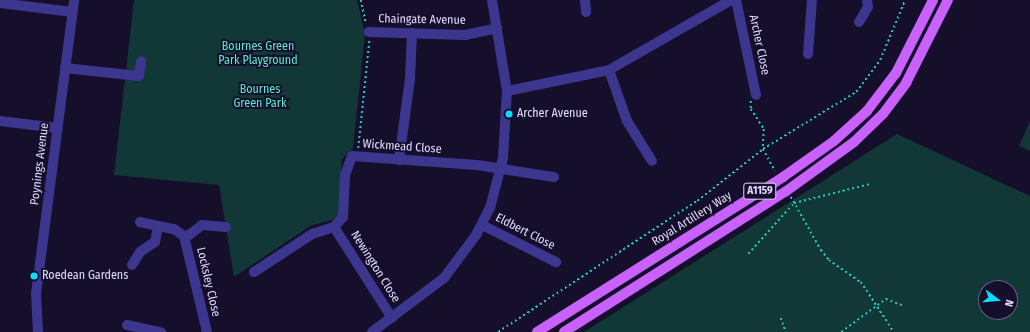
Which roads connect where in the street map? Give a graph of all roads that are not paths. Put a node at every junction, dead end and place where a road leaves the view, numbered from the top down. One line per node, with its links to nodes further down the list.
1 (74, 0): 11 (street, Poynings Avenue)
2 (492, 0): 14 (street)
3 (585, 0): 12 (street)
4 (731, 0): 20 (street)
5 (736, 0): 22 (street, Archer Close)
6 (812, 0): 17 (street)
7 (867, 0): 13 (street)
8 (933, 0): 45 (main road, Royal Artillery Way / A1159)
9 (948, 0): 46 (main road, A1159)
10 (0, 3): 11 (street)
11 (72, 12): 19 (street, Poynings Avenue)
12 (586, 12)
13 (860, 22)
14 (497, 28): 16 (street, Chaingate Avenue); 21 (street)
15 (369, 32): 16 (street, Chaingate Avenue)
16 (412, 33): 25 (street)
17 (808, 54)
18 (141, 61): 19 (street)
19 (65, 68): 24 (street, Poynings Avenue)
20 (609, 70): 21 (street); 26 (street)
21 (507, 91): 27 (street)
22 (756, 96)
23 (0, 121): 24 (street)
24 (58, 128): 41 (street, Poynings Avenue)
25 (399, 160): 27 (street, Wickmead Close); 33 (street, Wickmead Close)
26 (652, 161)
27 (502, 168): 28 (street, Wickmead Close); 30 (street)
28 (554, 177)
29 (140, 222): 31 (street, Locksley Close)
30 (482, 225): 35 (street, Eldbert Close); 38 (street)
31 (158, 226): 34 (street, Locksley Close); 36 (street)
32 (226, 227): 34 (street, Locksley Close)
33 (334, 227): 37 (street, Newington Close); 38 (street, Newington Close)
34 (185, 238): 43 (street, Locksley Close)
35 (556, 262)
36 (132, 265)
37 (254, 272)
38 (392, 318): 44 (street)
39 (127, 325): 40 (street)
40 (142, 330): 42 (street)
41 (38, 332)
42 (161, 332)
43 (208, 332)
44 (372, 332)
45 (537, 332)
46 (564, 332)

